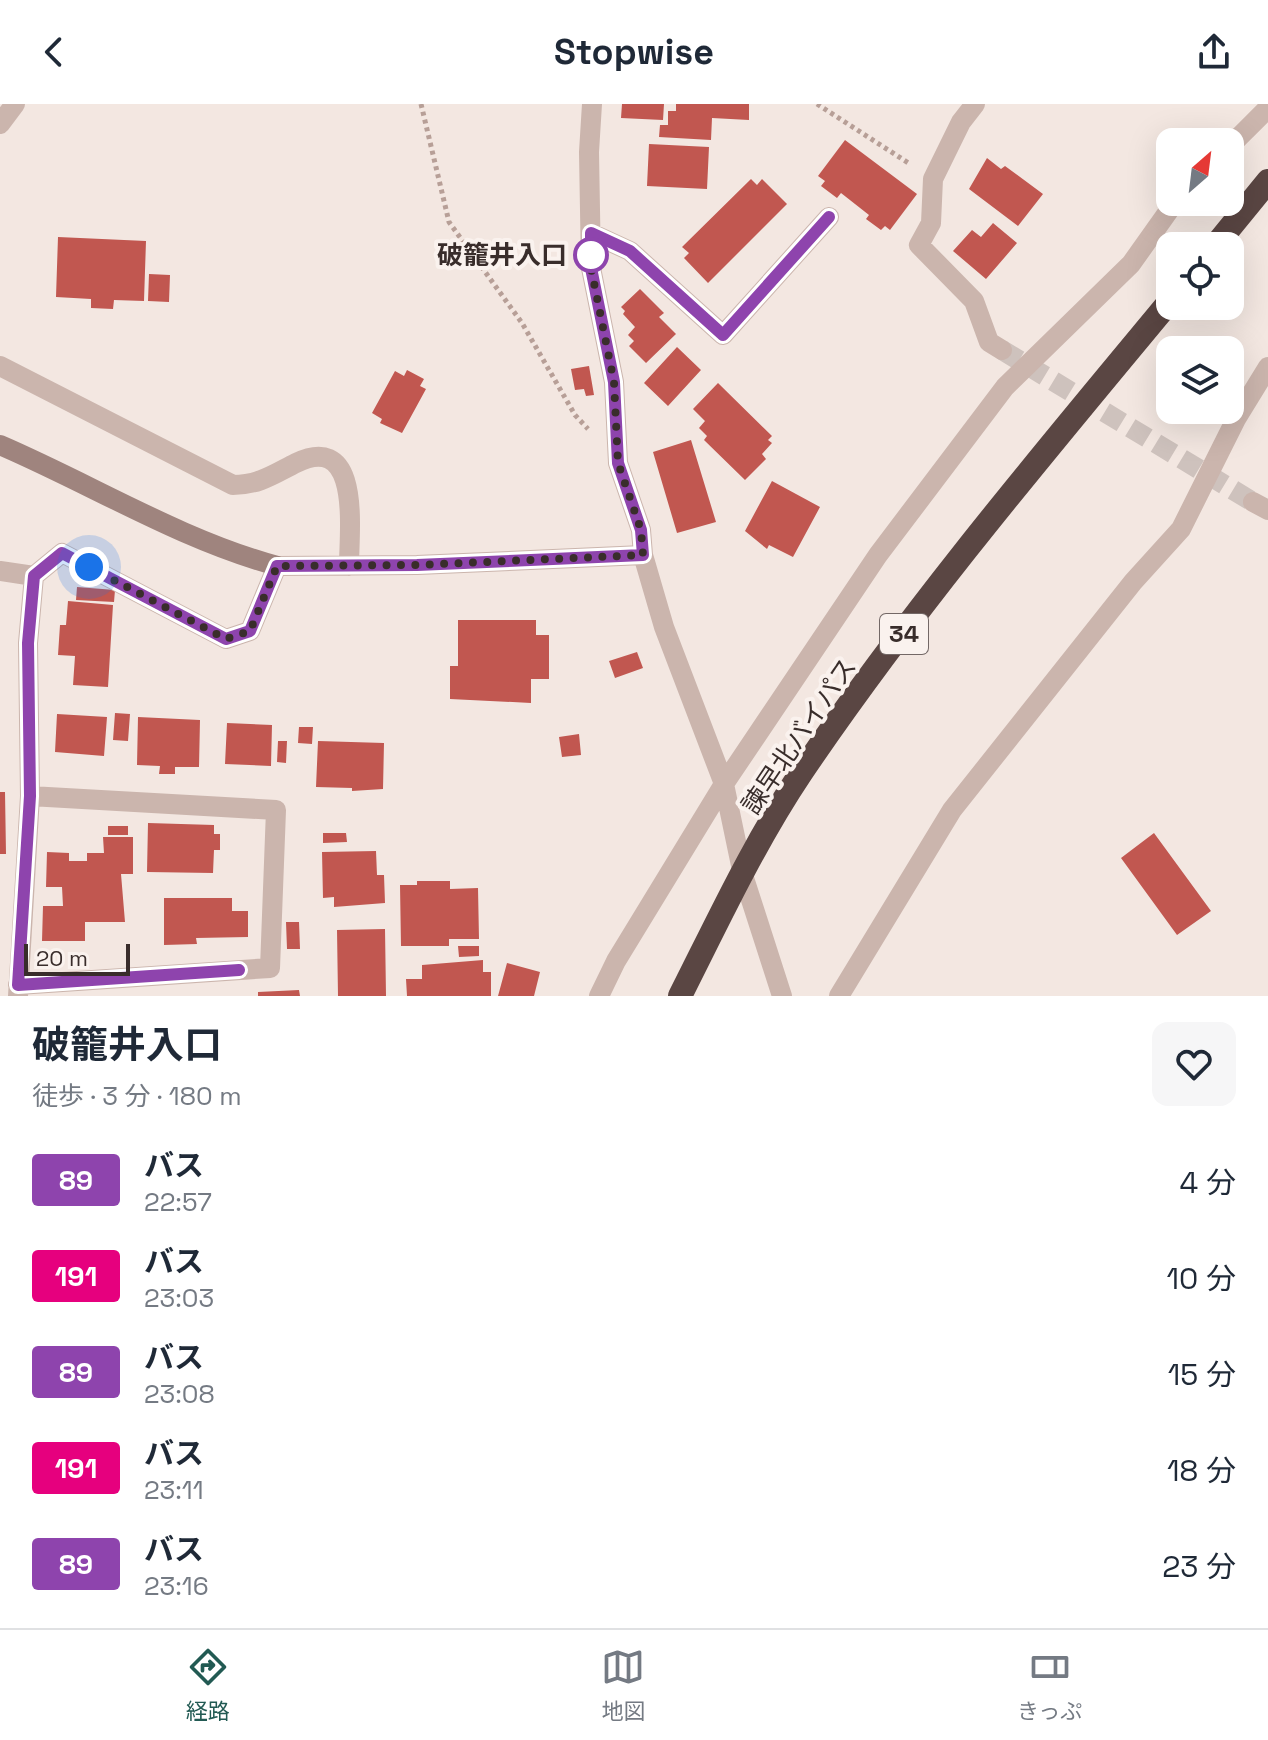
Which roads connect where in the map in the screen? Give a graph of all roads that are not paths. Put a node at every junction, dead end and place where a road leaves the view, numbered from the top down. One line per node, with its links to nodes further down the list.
1 (15, 104): 5 (street)
2 (592, 104): 11 (street)
3 (975, 104): 13 (street)
4 (1268, 108): 6 (street)
5 (0, 124)
6 (1244, 132)
7 (1268, 181): 10 (highway)
8 (1165, 216): 22 (street)
9 (829, 217): 11 (street)
10 (1226, 232)
11 (591, 233): 17 (street)
12 (1156, 318): 24 (highway, 諫早北バイパス / 34)
13 (1002, 350)
14 (0, 366): 19 (street)
15 (1268, 367): 29 (street)
16 (0, 445): 18 (street)
17 (643, 555): 19 (street); 22 (street)
18 (277, 566): 19 (street); 21 (street)
19 (349, 566)
20 (0, 571): 21 (street)
21 (34, 576): 23 (street)
22 (724, 784): 24 (street); 26 (street)
23 (30, 796): 25 (street); 25 (street)
24 (743, 875): 27 (highway, 諫早北バイパス / 34); 28 (street)
25 (18, 990)
26 (599, 996)
27 (680, 996)
28 (782, 996)
29 (839, 996)

